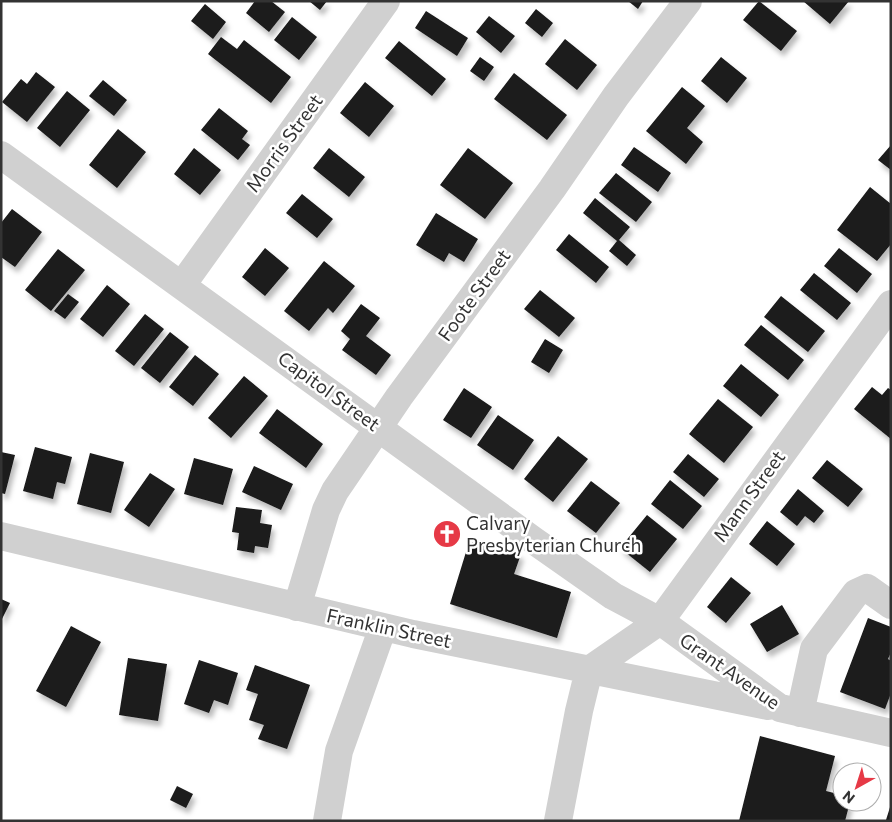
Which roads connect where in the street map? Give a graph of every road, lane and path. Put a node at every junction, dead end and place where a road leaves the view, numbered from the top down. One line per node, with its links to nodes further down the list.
1 (386, 1): 4 (street, Morris Street)
2 (688, 1): 6 (street, Foote Street)
3 (1, 154): 4 (street, Capitol Street)
4 (182, 285): 6 (street, Capitol Street)
5 (891, 304): 10 (street, Mann Street)
6 (379, 427): 9 (street, Foote Street); 10 (street, Capitol Street)
7 (1, 536): 9 (street, Franklin Street)
8 (891, 605): 13 (street)
9 (297, 608): 11 (street, Franklin Street)
10 (660, 621): 12 (street, Mann Street); 13 (street, Grant Avenue)
11 (383, 627): 12 (street, Franklin Street); 15 (street)
12 (589, 670): 13 (street, Franklin Street); 16 (street)
13 (790, 710): 14 (street, Grant Avenue)
14 (891, 733)
15 (327, 821)
16 (558, 821)

